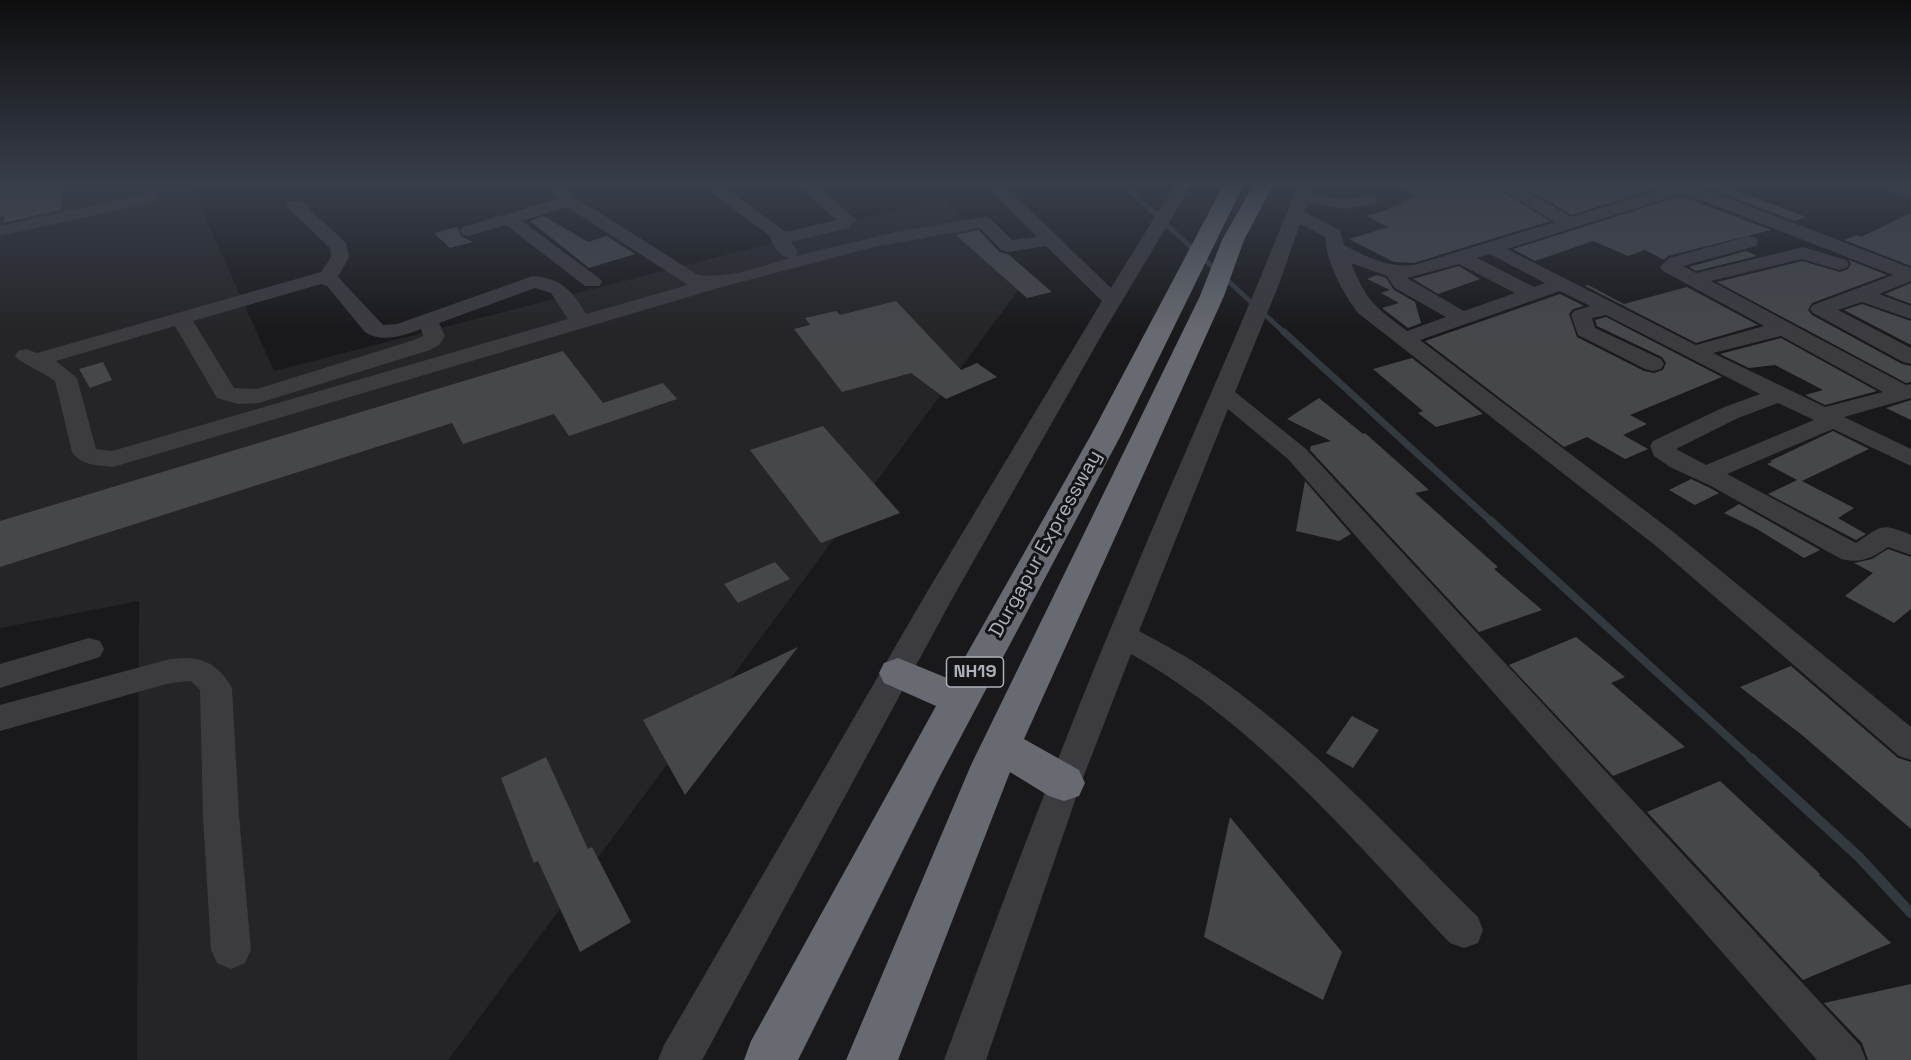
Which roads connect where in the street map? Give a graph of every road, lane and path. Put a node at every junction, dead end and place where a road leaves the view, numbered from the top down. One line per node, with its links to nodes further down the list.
1 (325, 233): 24 (street)
2 (528, 233): 27 (street)
3 (620, 233): 28 (street)
4 (776, 233): 16 (street)
5 (804, 233): 16 (street)
6 (909, 233): 22 (street)
7 (995, 233): 17 (street)
8 (1044, 233): 17 (street)
9 (1154, 233): 33 (street)
10 (1210, 233): 30 (highway, Durgapur Expressway / NH19)
11 (1237, 233): 30 (highway, Durgapur Expressway / NH19)
12 (1288, 233): 45 (street)
13 (1334, 233): 20 (street)
14 (1535, 233): 19 (street)
15 (1806, 233): 25 (street)
16 (781, 239): 22 (street)
17 (1051, 240): 33 (street)
18 (1749, 242): 26 (street)
19 (1490, 247): 21 (street); 29 (street)
20 (1335, 248): 23 (street); 41 (street)
21 (1461, 257): 23 (street); 31 (street)
22 (800, 260): 28 (street)
23 (1394, 272): 37 (street)
24 (327, 279): 36 (street); 38 (street)
25 (1906, 279): 26 (street); 32 (street)
26 (1693, 280): 40 (street)
27 (592, 282)
28 (716, 283): 39 (street)
29 (1561, 284): 31 (street); 34 (street)
30 (1198, 291): 56 (highway, Durgapur Expressway / NH19); 58 (highway, Durgapur Expressway / NH19)
31 (1532, 294): 37 (street)
32 (1862, 295): 35 (street); 43 (street)
33 (1112, 300): 54 (street)
34 (1607, 308): 42 (street); 44 (street)
35 (1911, 313)
36 (180, 317): 38 (street); 39 (street)
37 (1462, 318): 41 (street)
38 (428, 320): 39 (street)
39 (581, 323)
40 (1784, 329): 42 (street); 47 (street)
41 (1403, 339): 59 (street)
42 (1694, 352): 46 (street)
43 (1911, 357)
44 (1653, 364)
45 (1223, 393): 52 (street); 67 (street)
46 (1780, 394): 48 (street); 50 (street)
47 (1903, 398): 48 (street)
48 (1829, 418): 49 (street); 50 (street)
49 (1911, 458)
50 (1717, 480): 51 (street)
51 (1911, 546)
52 (1123, 636): 60 (street); 61 (street)
53 (89, 649): 55 (street)
54 (898, 673): 56 (highway); 63 (street)
55 (0, 676)
56 (960, 699): 64 (highway, Durgapur Expressway / NH19)
57 (0, 718): 62 (street)
58 (1001, 746): 60 (highway); 65 (highway, Durgapur Expressway / NH19)
59 (1911, 746)
60 (1064, 783): 66 (street)
61 (1464, 930)
62 (231, 950)
63 (679, 1060)
64 (770, 1060)
65 (872, 1060)
66 (964, 1060)
67 (1845, 1060)

